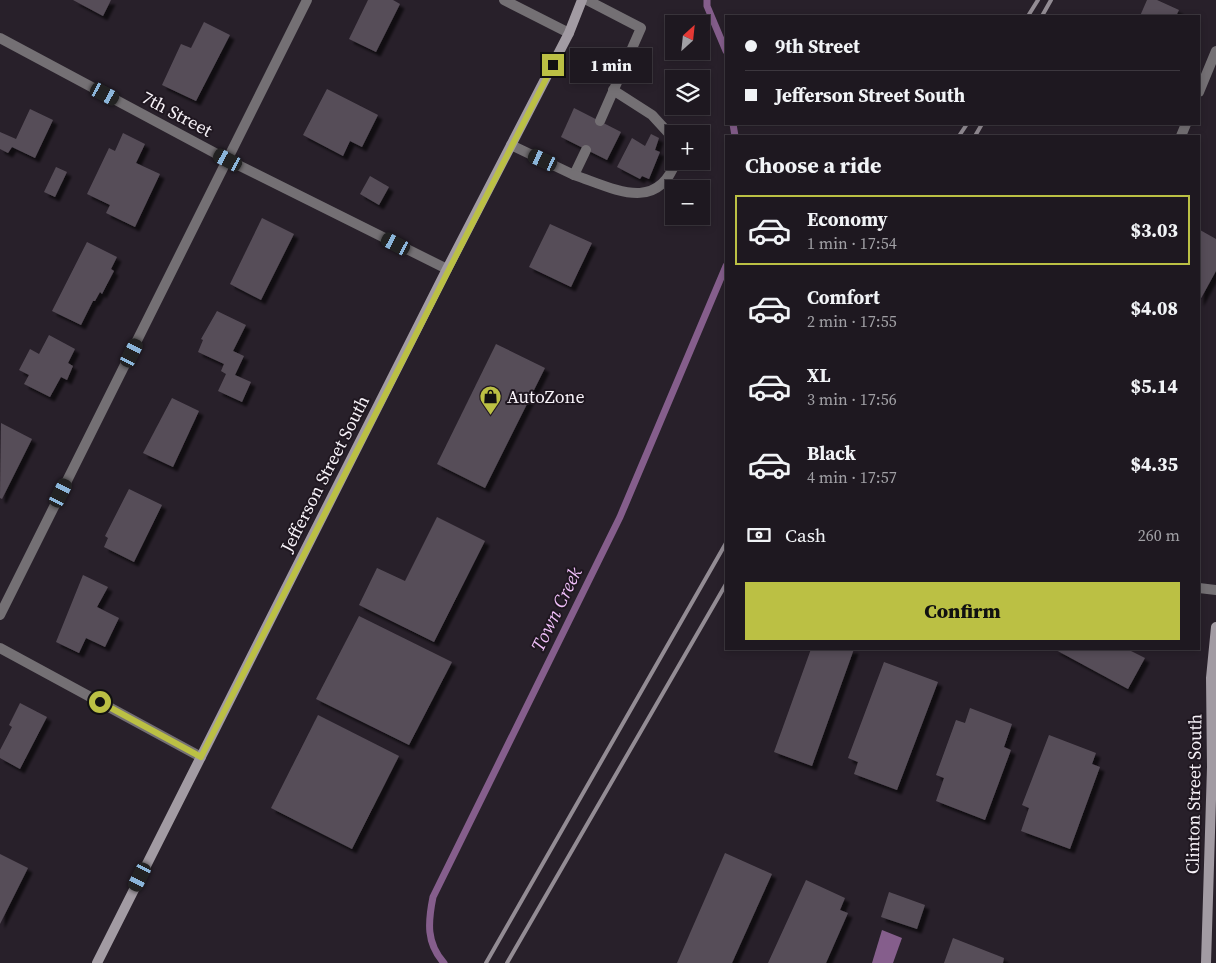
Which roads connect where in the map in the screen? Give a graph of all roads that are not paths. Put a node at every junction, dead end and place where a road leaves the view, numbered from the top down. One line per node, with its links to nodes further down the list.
1 (307, 0): 14 (street)
2 (504, 0): 5 (street)
3 (582, 0): 5 (main road, Jefferson Street South)
4 (587, 0): 8 (street)
5 (569, 33): 12 (main road, Jefferson Street South)
6 (0, 38): 14 (street, 7th Street)
7 (1216, 50): 9 (street)
8 (613, 90): 10 (street); 11 (street)
9 (1200, 90)
10 (600, 121)
11 (665, 129)
12 (511, 145): 16 (street); 17 (main road, Jefferson Street South)
13 (586, 150): 16 (street)
14 (228, 160): 17 (street, 7th Street); 20 (street)
15 (671, 170): 16 (street)
16 (574, 175)
17 (447, 269): 23 (main road, Jefferson Street South)
18 (1200, 588): 19 (street)
19 (1216, 590)
20 (0, 615)
21 (1216, 626): 25 (main road, Clinton Street South)
22 (0, 648): 23 (street)
23 (201, 757): 24 (main road, Jefferson Street South)
24 (97, 963)
25 (1206, 963)

